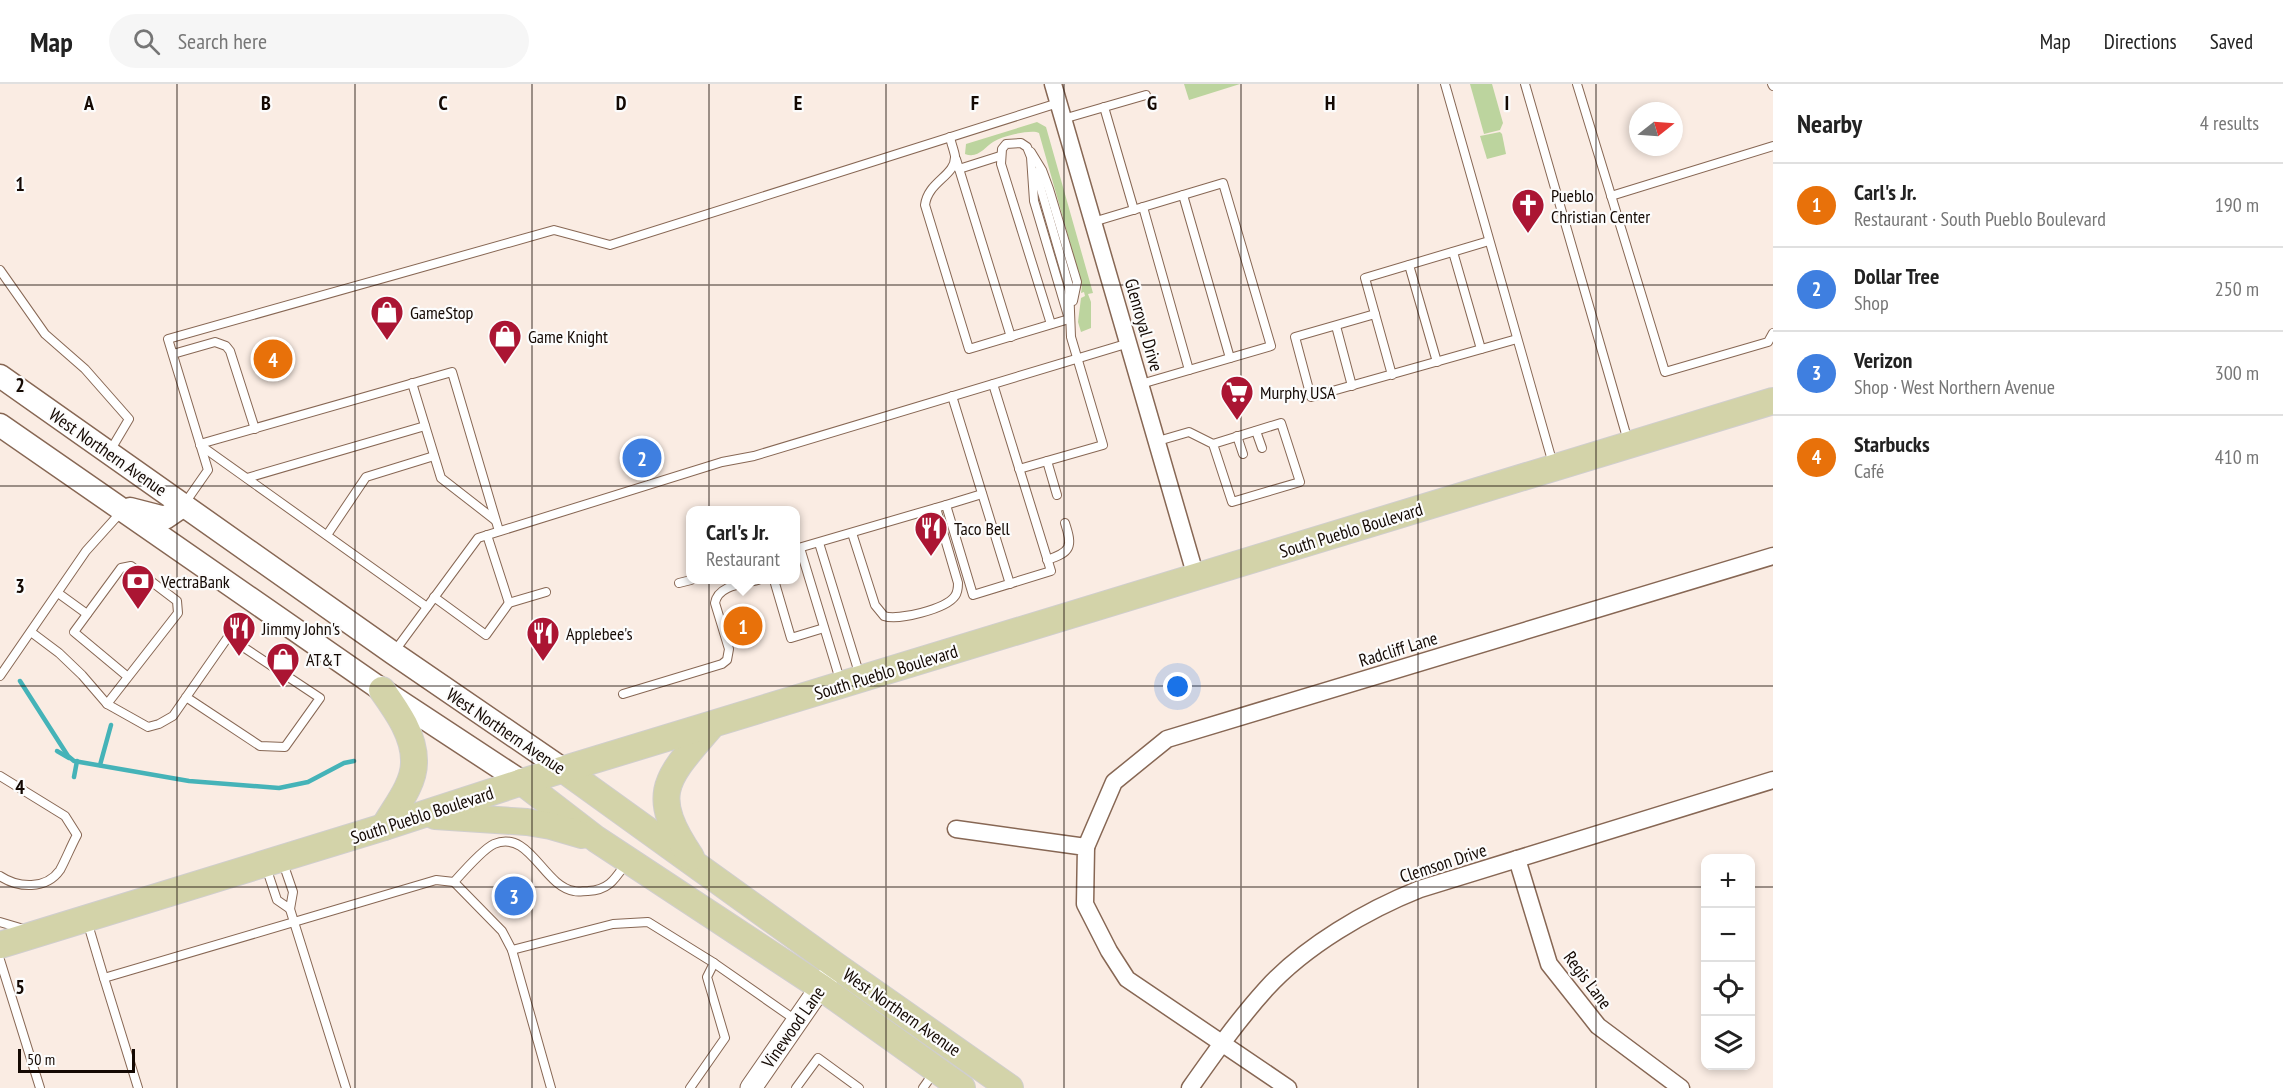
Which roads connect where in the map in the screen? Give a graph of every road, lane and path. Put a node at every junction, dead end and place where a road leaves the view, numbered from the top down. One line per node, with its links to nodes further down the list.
1 (1053, 84): 6 (street, Glenroyal Drive)
2 (1445, 84): 19 (lane)
3 (1525, 84): 53 (lane)
4 (1577, 84): 16 (lane)
5 (1146, 95): 7 (lane)
6 (1058, 103): 8 (street, Glenroyal Drive); 9 (lane)
7 (1104, 107): 8 (lane); 17 (lane)
8 (1063, 119): 18 (street, Glenroyal Drive)
9 (950, 137): 12 (lane); 32 (lane)
10 (1773, 146): 16 (lane)
11 (1027, 147): 13 (lane); 24 (lane); 24 (lane)
12 (955, 156): 14 (lane); 28 (lane)
13 (1000, 156): 14 (lane); 25 (lane)
14 (959, 169): 28 (lane)
15 (1183, 195): 17 (lane); 33 (lane); 33 (lane)
16 (1611, 196): 27 (lane)
17 (1138, 208): 18 (lane); 36 (lane)
18 (1093, 222): 30 (street, Glenroyal Drive)
19 (1489, 241): 20 (lane); 29 (lane)
20 (1453, 252): 21 (lane); 31 (lane)
21 (1409, 265): 23 (lane); 35 (lane)
22 (0, 270): 55 (lane)
23 (1375, 315): 26 (lane); 37 (lane)
24 (1069, 319): 25 (lane); 34 (lane)
25 (1051, 324): 28 (lane)
26 (1336, 326): 42 (lane); 42 (lane)
27 (1773, 333)
28 (1011, 337)
29 (1517, 339): 31 (lane); 59 (lane)
30 (1129, 343): 34 (lane); 41 (street, Glenroyal Drive)
31 (1481, 350): 35 (lane)
32 (173, 354): 47 (lane); 51 (lane)
33 (1230, 358): 36 (lane)
34 (1077, 359): 40 (lane); 58 (lane)
35 (1437, 362): 37 (lane)
36 (1189, 370): 41 (lane)
37 (1392, 375): 42 (lane)
38 (0, 376): 55 (main road, West Northern Avenue)
39 (412, 383): 46 (lane); 47 (lane); 70 (lane)
40 (993, 384): 43 (lane); 60 (lane)
41 (1141, 384): 50 (street, Glenroyal Drive)
42 (1352, 386)
43 (952, 396): 64 (lane); 72 (lane)
44 (1773, 401): 53 (main road, South Pueblo Boulevard)
45 (0, 425): 68 (main road, West Northern Avenue)
46 (425, 426): 57 (lane); 61 (lane)
47 (255, 429): 51 (lane)
48 (1256, 430): 49 (lane); 54 (lane); 63 (lane)
49 (1237, 436): 52 (lane); 56 (lane)
50 (1158, 441): 52 (lane); 81 (street, Glenroyal Drive)
51 (200, 444): 61 (lane); 66 (lane)
52 (1213, 444): 63 (lane)
53 (1629, 445): 59 (main road, South Pueblo Boulevard)
54 (1262, 448)
55 (109, 453): 66 (main road, West Northern Avenue)
56 (1243, 454)
57 (434, 456): 70 (lane); 74 (lane)
58 (1047, 461): 60 (lane); 65 (lane)
59 (1554, 468): 81 (main road, South Pueblo Boulevard)
60 (1019, 470): 80 (lane)
61 (247, 478): 74 (lane)
62 (1272, 479): 63 (lane)
63 (1275, 489)
64 (982, 494): 67 (lane); 86 (lane)
65 (1057, 495)
66 (183, 505): 68 (main road); 95 (main road, West Northern Avenue)
67 (946, 505): 69 (lane); 86 (lane)
68 (119, 508): 88 (lane); 99 (main road, West Northern Avenue)
69 (936, 508): 73 (lane); 73 (lane)
70 (496, 520): 72 (lane)
71 (1065, 523): 80 (lane)
72 (499, 531): 75 (lane)
73 (852, 533): 76 (lane)
74 (327, 535): 91 (lane)
75 (487, 535): 89 (lane); 90 (lane)
76 (819, 543): 77 (lane); 98 (lane)
77 (800, 548)
78 (800, 555): 93 (lane)
79 (1773, 556): 112 (street, Radcliff Lane)
80 (1047, 560): 86 (lane)
81 (1196, 577): 98 (main road, South Pueblo Boulevard)
82 (686, 581): 83 (lane)
83 (679, 583)
84 (742, 584): 100 (lane)
85 (775, 584): 93 (lane)
86 (1010, 584)
87 (546, 592): 90 (lane)
88 (58, 593): 92 (lane); 94 (lane)
89 (434, 597): 90 (lane); 91 (lane)
90 (509, 603)
91 (427, 607): 95 (lane)
92 (87, 614): 97 (lane); 97 (lane)
93 (824, 628): 98 (lane)
94 (31, 632): 96 (lane); 102 (lane)
95 (393, 654): 104 (main road, West Northern Avenue)
96 (0, 676)
97 (128, 677): 102 (lane)
98 (851, 682): 103 (main road, South Pueblo Boulevard)
99 (382, 690): 107 (main road, West Northern Avenue); 109 (main road)
100 (623, 694)
101 (186, 697): 101 (lane); 102 (lane)
102 (107, 704)
103 (711, 725): 104 (main road, South Pueblo Boulevard); 116 (main road)
104 (564, 770): 107 (main road, South Pueblo Boulevard); 116 (main road, West Northern Avenue)
105 (0, 776): 117 (lane)
106 (1773, 780): 113 (street, Clemson Drive)
107 (522, 782): 108 (main road, South Pueblo Boulevard); 111 (main road, West Northern Avenue)
108 (423, 815): 109 (main road, South Pueblo Boulevard); 111 (main road)
109 (384, 827): 115 (main road, South Pueblo Boulevard)
110 (956, 830): 112 (street)
111 (596, 839): 114 (main road, West Northern Avenue)
112 (1086, 847): 132 (street, Radcliff Lane)
113 (1517, 859): 132 (street, Clemson Drive); 146 (street, Regis Lane)
114 (628, 860): 118 (lane); 130 (main road, West Northern Avenue)
115 (273, 861): 119 (lane); 119 (lane); 120 (main road, South Pueblo Boulevard)
116 (696, 865): 128 (main road, West Northern Avenue)
117 (0, 876)
118 (454, 882): 122 (lane); 125 (lane)
119 (290, 909): 122 (lane)
120 (86, 919): 123 (main road, South Pueblo Boulevard); 129 (lane)
121 (0, 922): 123 (lane)
122 (294, 922): 129 (lane); 136 (lane)
123 (39, 933): 124 (main road, South Pueblo Boulevard)
124 (0, 945)
125 (512, 950): 127 (lane); 137 (lane)
126 (0, 960): 134 (lane)
127 (714, 963): 131 (lane); 138 (lane)
128 (835, 965): 130 (street, Vinewood Lane); 143 (main road, West Northern Avenue)
129 (104, 978): 135 (lane)
130 (822, 988): 131 (street, Vinewood Lane); 133 (main road, West Northern Avenue)
131 (798, 1022): 139 (street, Vinewood Lane)
132 (1222, 1042): 144 (street, Clemson Drive); 145 (street, Radcliff Lane)
133 (930, 1079): 142 (main road, West Northern Avenue)
134 (40, 1088)
135 (138, 1088)
136 (346, 1088)
137 (551, 1088)
138 (690, 1088)
139 (751, 1088)
140 (796, 1088): 141 (lane)
141 (859, 1088)
142 (962, 1088)
143 (1010, 1088)
144 (1190, 1088)
145 (1288, 1088)
146 (1681, 1088)

